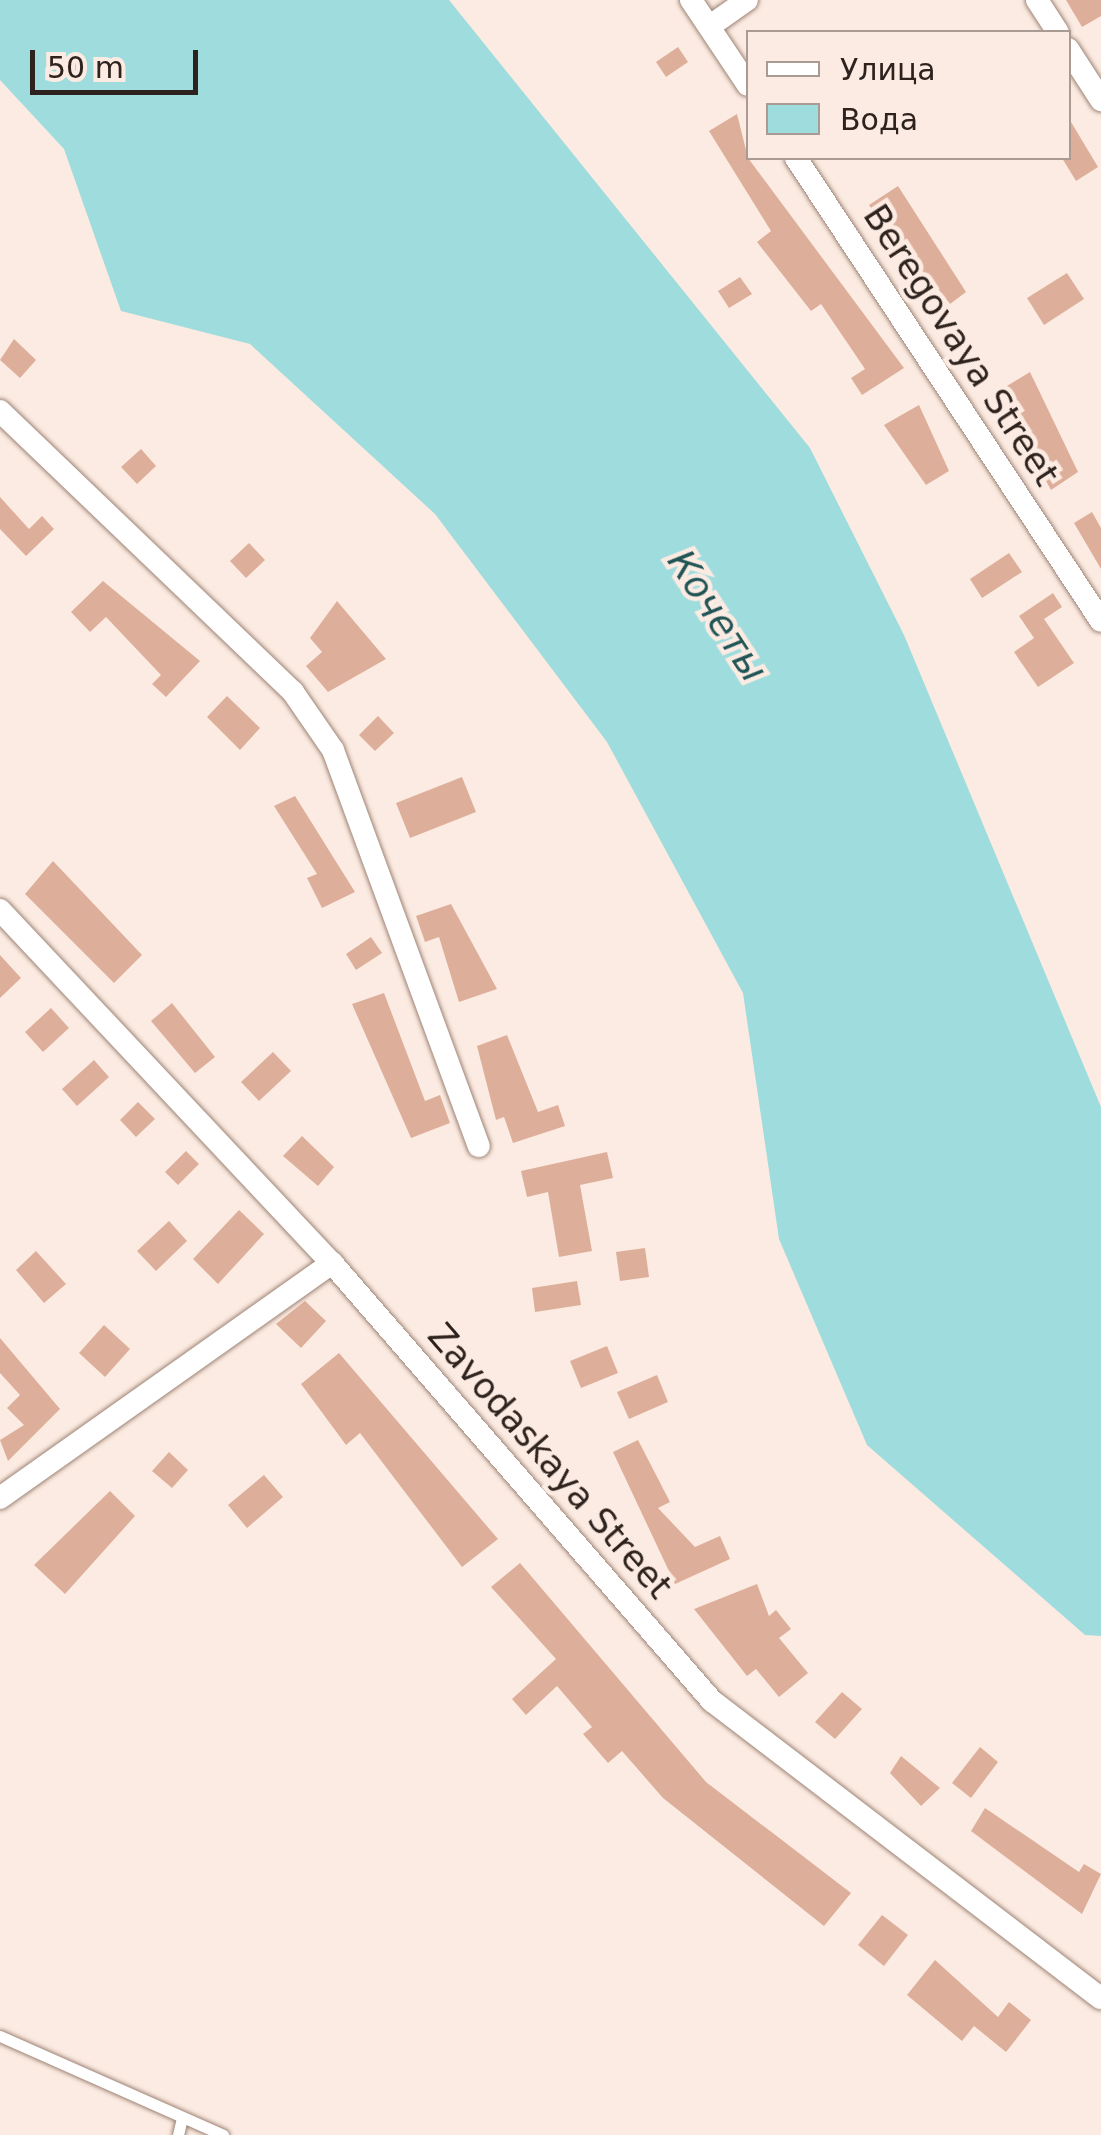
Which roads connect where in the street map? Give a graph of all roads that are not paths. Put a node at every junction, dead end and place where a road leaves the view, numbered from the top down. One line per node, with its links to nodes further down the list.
1 (691, 0): 4 (street)
2 (747, 0): 4 (street)
3 (1037, 0): 5 (street)
4 (710, 26): 7 (street)
5 (1057, 30)
6 (1071, 54): 8 (street)
7 (746, 82)
8 (1101, 100)
9 (797, 160): 11 (street, Beregovaya Street)
10 (0, 411): 13 (street)
11 (1101, 620)
12 (0, 910): 14 (street, Zavodaskaya Street)
13 (479, 1146)
14 (332, 1262): 15 (street); 16 (street, Zavodaskaya Street)
15 (1, 1499)
16 (1101, 1998)
17 (0, 2036): 18 (lane)
18 (182, 2117): 19 (lane); 20 (lane)
19 (178, 2135)
20 (223, 2135)

